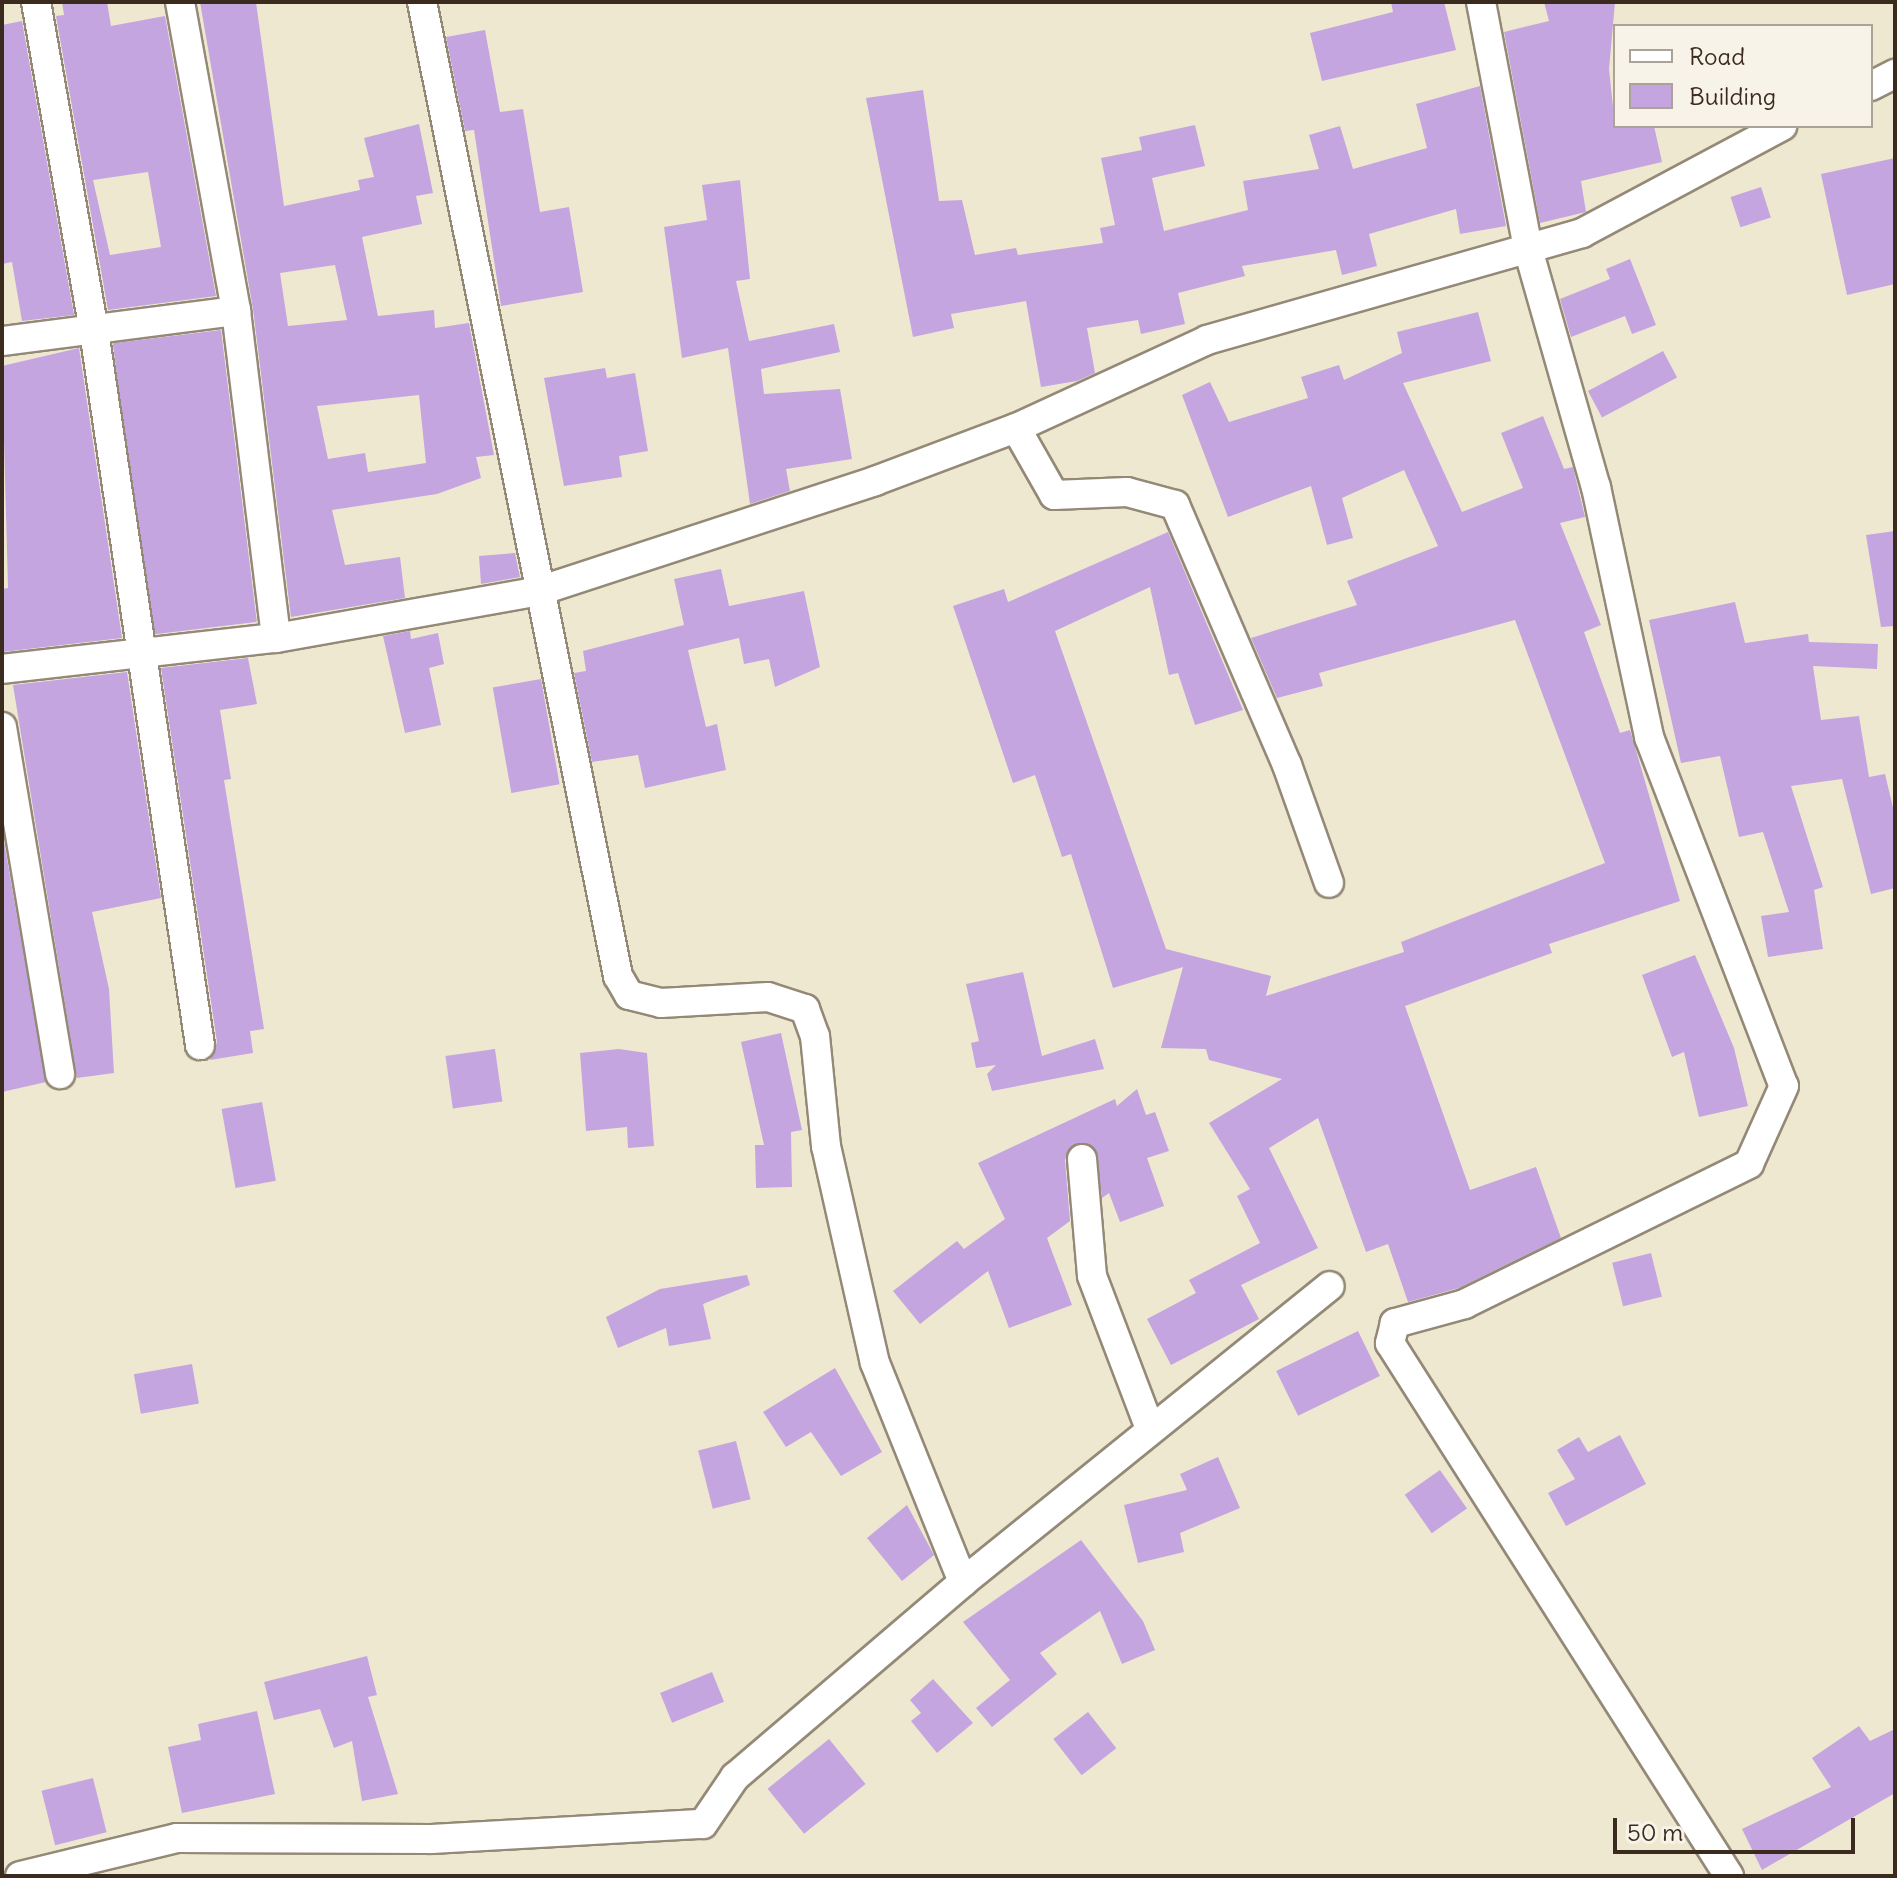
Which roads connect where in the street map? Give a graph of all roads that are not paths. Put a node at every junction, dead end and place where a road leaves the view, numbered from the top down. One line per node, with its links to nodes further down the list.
1 (36, 2): 10 (street)
2 (180, 2): 9 (street)
3 (422, 2): 13 (street)
4 (1481, 2): 8 (street)
5 (1895, 74): 6 (street)
6 (1873, 85)
7 (1778, 128): 8 (street)
8 (1528, 249): 12 (street); 26 (street)
9 (236, 311): 10 (street); 14 (street)
10 (94, 331): 11 (street); 15 (street)
11 (2, 341)
12 (1016, 428): 13 (street); 18 (street)
13 (539, 591): 14 (street); 24 (street)
14 (276, 638): 15 (street)
15 (137, 655): 16 (street); 19 (street)
16 (2, 669)
17 (2, 727): 20 (street)
18 (1329, 883)
19 (200, 1045)
20 (60, 1074)
21 (1082, 1159): 23 (street)
22 (1330, 1286): 23 (street)
23 (1150, 1429): 24 (street)
24 (963, 1582): 25 (street)
25 (20, 1876)
26 (1729, 1876)

